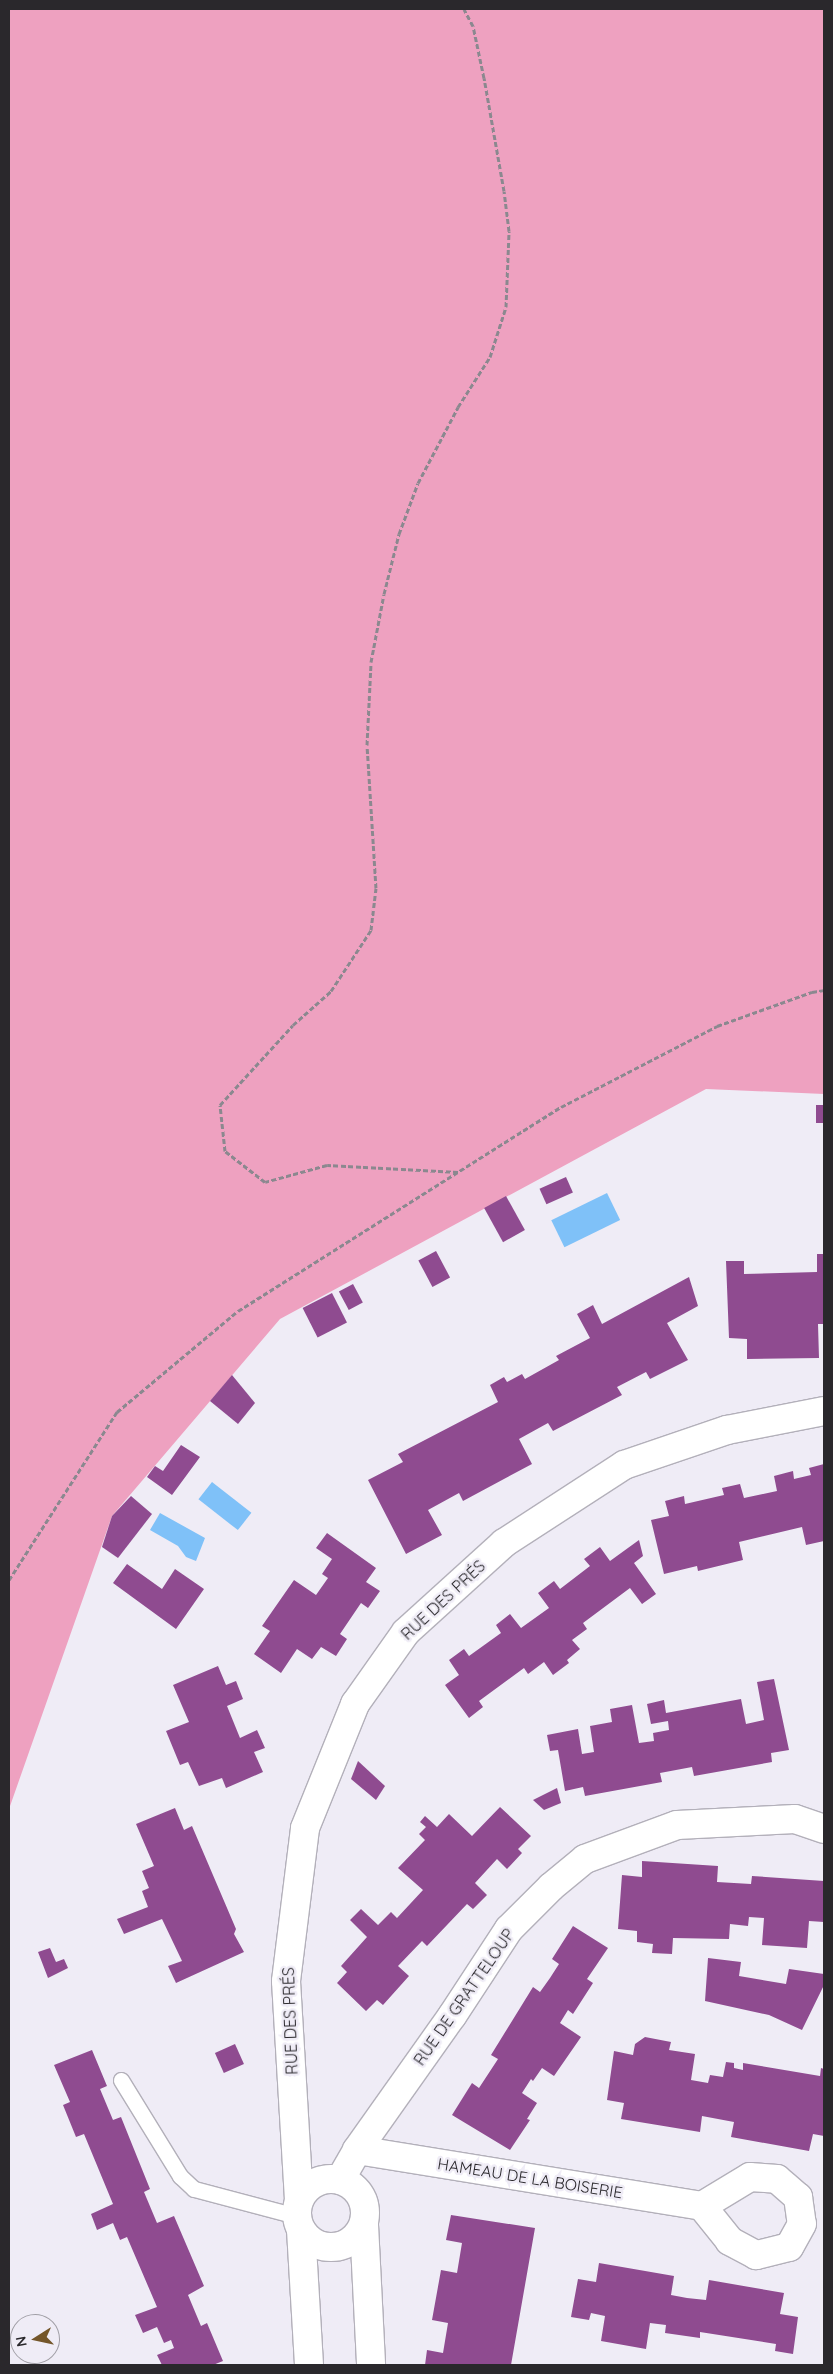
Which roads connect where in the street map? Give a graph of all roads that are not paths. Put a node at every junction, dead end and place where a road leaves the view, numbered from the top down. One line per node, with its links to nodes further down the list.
1 (824, 1412): 4 (street, RUE DES PRÉS)
2 (824, 1829): 5 (street, RUE DE GRATTELOUP)
3 (121, 2080): 8 (lane)
4 (293, 2110): 6 (street, RUE DES PRÉS); 8 (street, RUE DES PRÉS)
5 (357, 2150): 6 (street, RUE DE GRATTELOUP); 7 (street, HAMEAU DE LA BOISERIE)
6 (331, 2180): 8 (street); 9 (street)
7 (702, 2206)
8 (298, 2216): 9 (street); 10 (street, RUE DES PRÉS)
9 (364, 2225): 11 (street)
10 (309, 2365)
11 (371, 2365)

